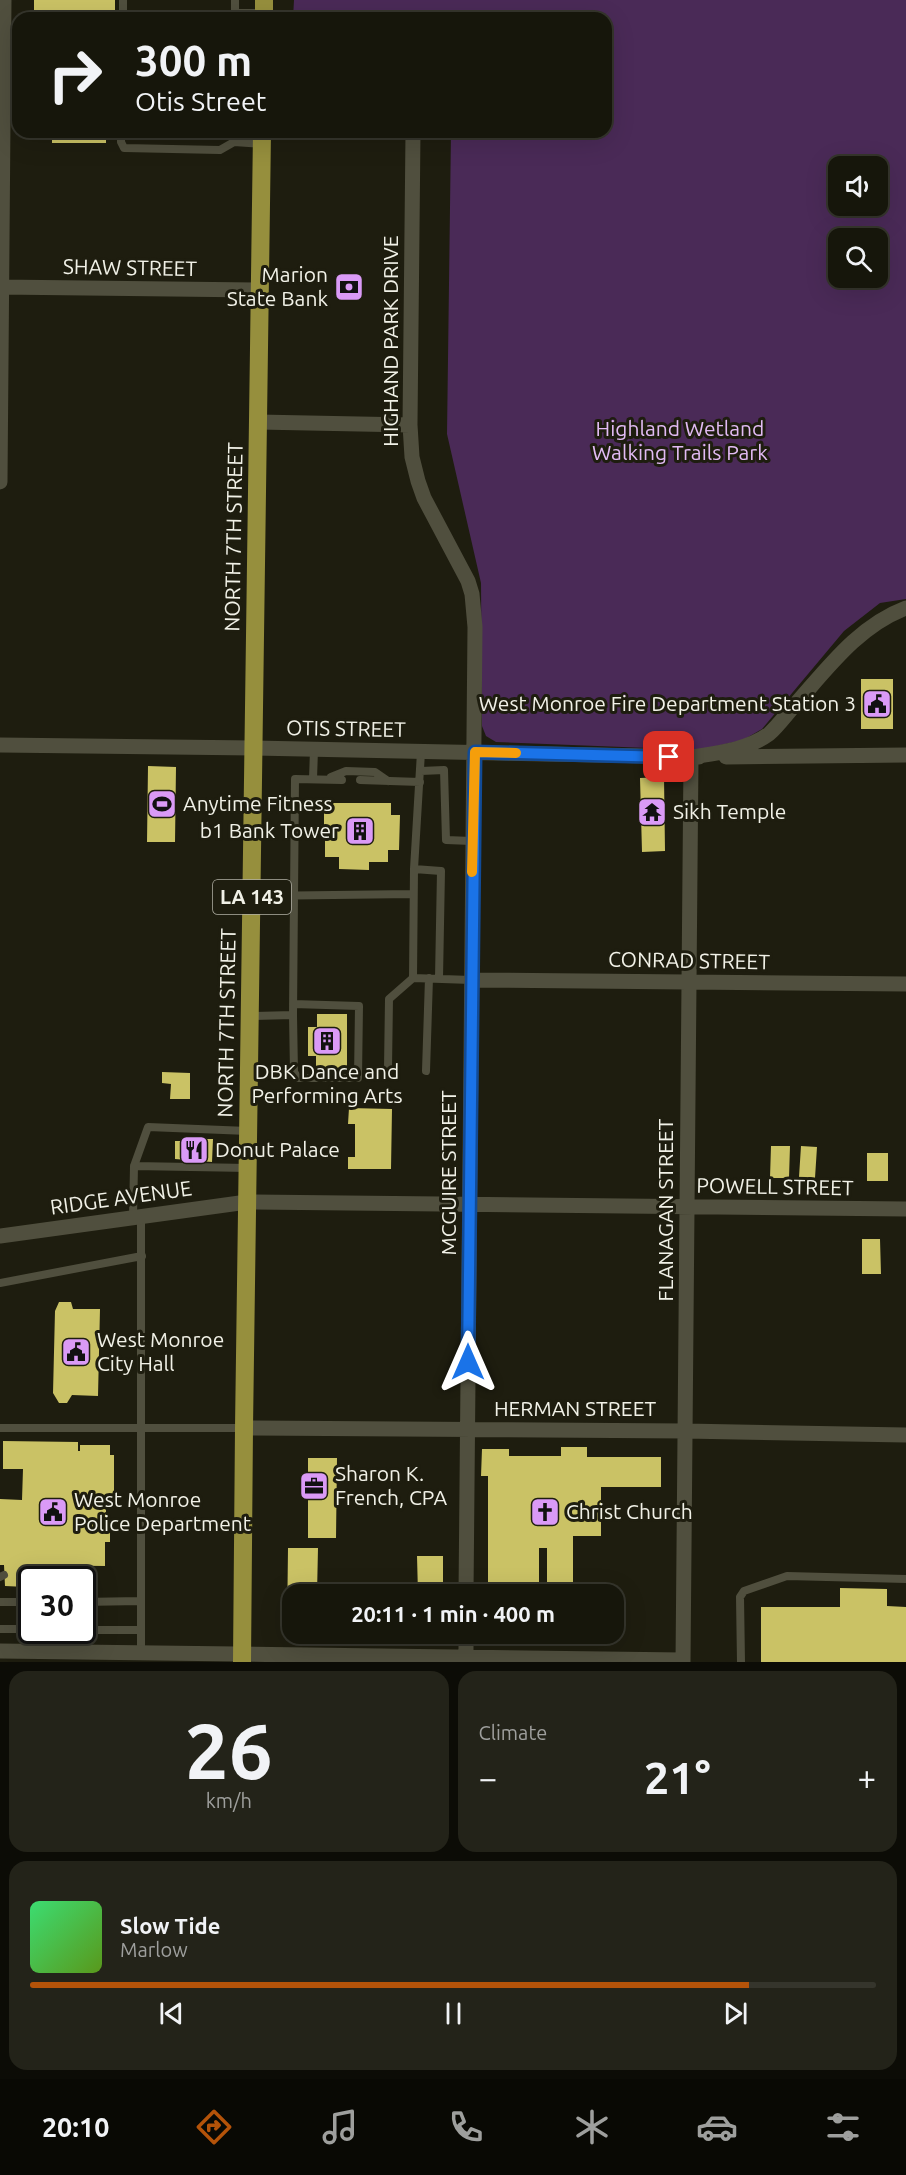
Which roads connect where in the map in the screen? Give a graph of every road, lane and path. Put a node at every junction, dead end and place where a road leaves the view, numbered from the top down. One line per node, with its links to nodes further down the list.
1 (4, 0): 7 (street)
2 (121, 138): 6 (lane)
3 (234, 138): 6 (lane)
4 (262, 138): 6 (lane); 8 (main road, NORTH 7TH STREET / LA 143)
5 (413, 138): 10 (street, HIGHAND PARK DRIVE)
6 (234, 142)
7 (1, 287): 8 (street, SHAW STREET); 11 (street)
8 (260, 290): 9 (main road, NORTH 7TH STREET / LA 143)
9 (258, 422): 10 (street); 14 (main road, NORTH 7TH STREET / LA 143)
10 (410, 425): 17 (street, HIGHAND PARK DRIVE)
11 (0, 483)
12 (906, 608): 19 (street, OTIS STREET)
13 (0, 745): 14 (street, OTIS STREET)
14 (254, 748): 15 (street, OTIS STREET); 31 (main road, NORTH 7TH STREET / LA 143)
15 (314, 750): 16 (street, OTIS STREET); 21 (lane)
16 (421, 752): 17 (street, OTIS STREET); 20 (lane)
17 (475, 752): 19 (street, OTIS STREET); 27 (street, MCGUIRE STREET)
18 (906, 755): 19 (street, OTIS STREET)
19 (691, 758): 36 (street, FLANAGAN STREET)
20 (421, 771): 26 (lane); 27 (lane)
21 (313, 779): 22 (lane); 30 (lane)
22 (326, 779): 23 (lane); 25 (lane)
23 (342, 780)
24 (360, 780): 25 (lane)
25 (388, 781): 26 (lane)
26 (420, 782): 28 (lane)
27 (472, 840): 35 (street, MCGUIRE STREET)
28 (414, 869): 29 (lane); 34 (lane)
29 (413, 894): 30 (lane); 32 (lane)
30 (294, 895): 31 (lane); 38 (lane)
31 (252, 896): 40 (main road, NORTH 7TH STREET / LA 143)
32 (413, 978): 33 (lane); 41 (lane)
33 (429, 978): 34 (lane); 42 (lane)
34 (439, 978): 35 (lane)
35 (471, 980): 36 (street, CONRAD STREET); 47 (street, MCGUIRE STREET)
36 (688, 982): 37 (street, CONRAD STREET); 48 (street, FLANAGAN STREET)
37 (906, 984)
38 (292, 1004): 39 (lane); 39 (lane)
39 (292, 1015): 40 (lane)
40 (250, 1016): 43 (main road, NORTH 7TH STREET / LA 143)
41 (388, 1068)
42 (426, 1071)
43 (248, 1131): 44 (lane); 45 (main road, NORTH 7TH STREET / LA 143)
44 (134, 1166): 45 (lane); 50 (lane)
45 (248, 1168): 46 (main road, NORTH 7TH STREET / LA 143)
46 (247, 1202): 47 (street, POWELL STREET); 50 (street, RIDGE AVENUE); 55 (main road, NORTH 7TH STREET / LA 143)
47 (469, 1204): 48 (street, POWELL STREET); 57 (street, MCGUIRE STREET)
48 (687, 1207): 49 (street, POWELL STREET); 58 (street, FLANAGAN STREET)
49 (906, 1209)
50 (137, 1217): 51 (street, RIDGE AVENUE); 52 (lane)
51 (0, 1236)
52 (142, 1256): 53 (lane); 56 (lane)
53 (0, 1283)
54 (0, 1428): 56 (lane)
55 (244, 1428): 56 (lane); 57 (street, HERMAN STREET); 75 (main road, NORTH 7TH STREET / LA 143)
56 (143, 1429): 62 (lane)
57 (468, 1430): 58 (street, HERMAN STREET); 61 (street, MCGUIRE STREET)
58 (685, 1431): 59 (street, HERMAN STREET); 79 (street, FLANAGAN STREET)
59 (906, 1435)
60 (906, 1579): 80 (lane)
61 (466, 1584)
62 (140, 1601): 65 (lane); 69 (lane)
63 (0, 1602): 64 (lane)
64 (18, 1602)
65 (96, 1602)
66 (0, 1629): 67 (lane)
67 (18, 1629)
68 (96, 1630): 69 (lane)
69 (141, 1630): 72 (lane)
70 (466, 1644): 78 (street)
71 (0, 1651): 73 (street)
72 (141, 1653): 73 (street); 74 (street)
73 (35, 1657)
74 (196, 1658): 75 (street)
75 (242, 1658): 76 (street)
76 (301, 1658): 77 (street)
77 (390, 1659): 78 (street)
78 (466, 1660): 79 (street)
79 (683, 1661)
80 (741, 1662)

